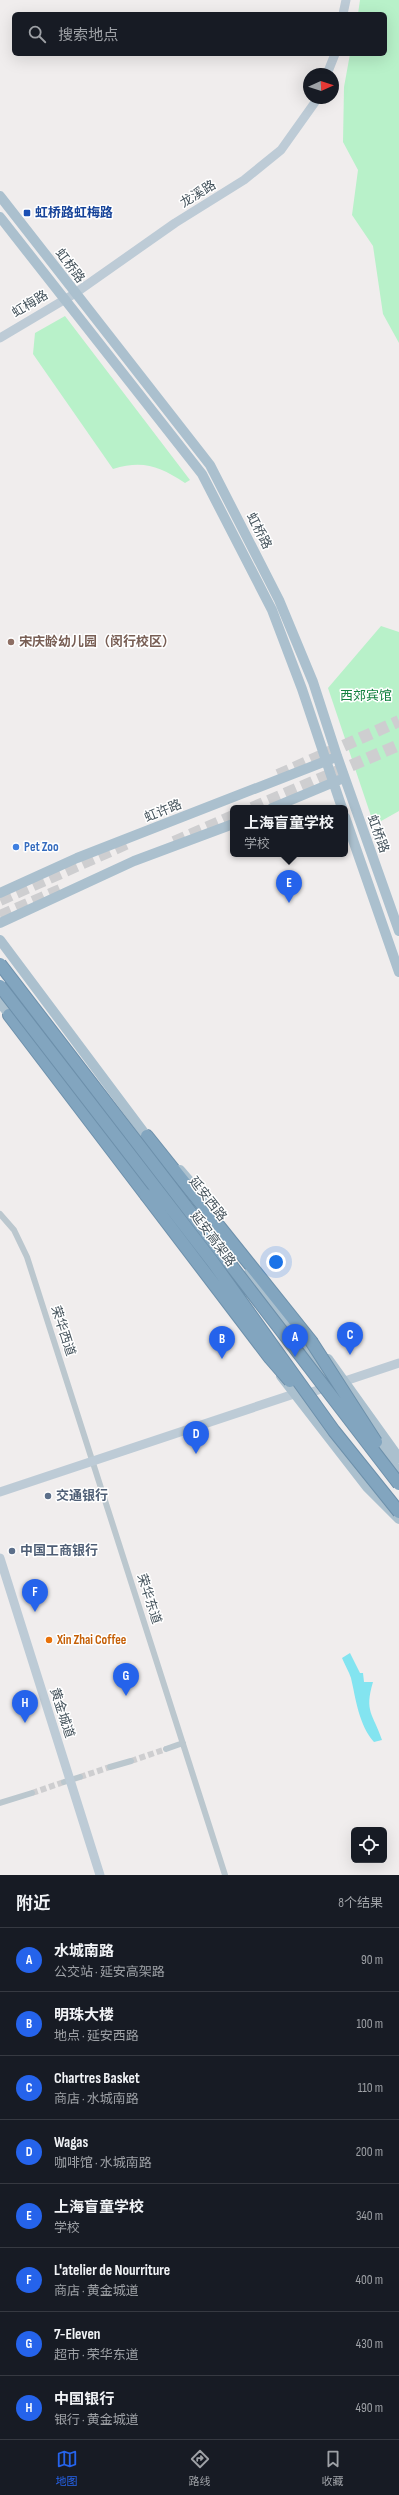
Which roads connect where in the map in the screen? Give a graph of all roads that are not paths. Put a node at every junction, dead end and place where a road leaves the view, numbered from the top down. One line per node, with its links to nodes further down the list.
1 (346, 0): 2 (street)
2 (343, 12)
3 (334, 56): 4 (street)
4 (329, 68)
5 (314, 104): 8 (street, 龙溪路)
6 (0, 196): 8 (main road, 虹桥路)
7 (0, 216): 9 (main road, 虹桥路)
8 (74, 294): 9 (street, 虹梅路); 11 (main road, 虹桥路)
9 (63, 300): 10 (street, 虹梅路); 12 (main road, 虹桥路)
10 (0, 338)
11 (337, 756): 12 (main road, 虹许路); 13 (main road, 虹桥路)
12 (326, 761): 14 (main road, 虹桥路); 19 (main road, 虹许路)
13 (344, 778): 14 (main road); 21 (main road, 虹桥路)
14 (334, 782): 15 (main road); 16 (main road, 虹桥路)
15 (279, 805)
16 (341, 805)
17 (230, 825): 20 (main road)
18 (348, 826): 24 (main road, 虹桥路)
19 (0, 893)
20 (0, 923)
21 (399, 931)
22 (0, 940): 28 (main road, 延安西路)
23 (0, 964): 40 (highway, 延安高架路, bridge)
24 (399, 972)
25 (0, 986): 35 (highway, 延安高架路, bridge)
26 (0, 1003): 27 (main road)
27 (9, 1015): 33 (main road); 34 (main road); 35 (highway, bridge)
28 (147, 1136): 31 (main road); 32 (main road, 延安西路); 39 (highway, bridge)
29 (0, 1214): 37 (street, 荣华西道)
30 (399, 1362): 31 (street)
31 (345, 1381): 32 (street); 36 (main road)
32 (334, 1384): 33 (street); 38 (main road, 延安西路)
33 (309, 1393): 34 (street); 42 (main road)
34 (294, 1394): 37 (street); 43 (main road)
35 (334, 1431): 42 (highway, 延安高架路, bridge)
36 (399, 1458)
37 (94, 1461): 41 (street); 45 (street, 荣华东道)
38 (399, 1472)
39 (399, 1479)
40 (399, 1484)
41 (0, 1492)
42 (399, 1512)
43 (399, 1519)
44 (0, 1558): 50 (street, 黄金城道)
45 (183, 1743): 46 (street); 54 (street, 荣华东道)
46 (166, 1749)
47 (131, 1761): 48 (street)
48 (110, 1767)
49 (80, 1777): 50 (street)
50 (67, 1781): 53 (street, 黄金城道)
51 (32, 1792): 52 (street)
52 (0, 1804)
53 (100, 1875)
54 (225, 1875)

